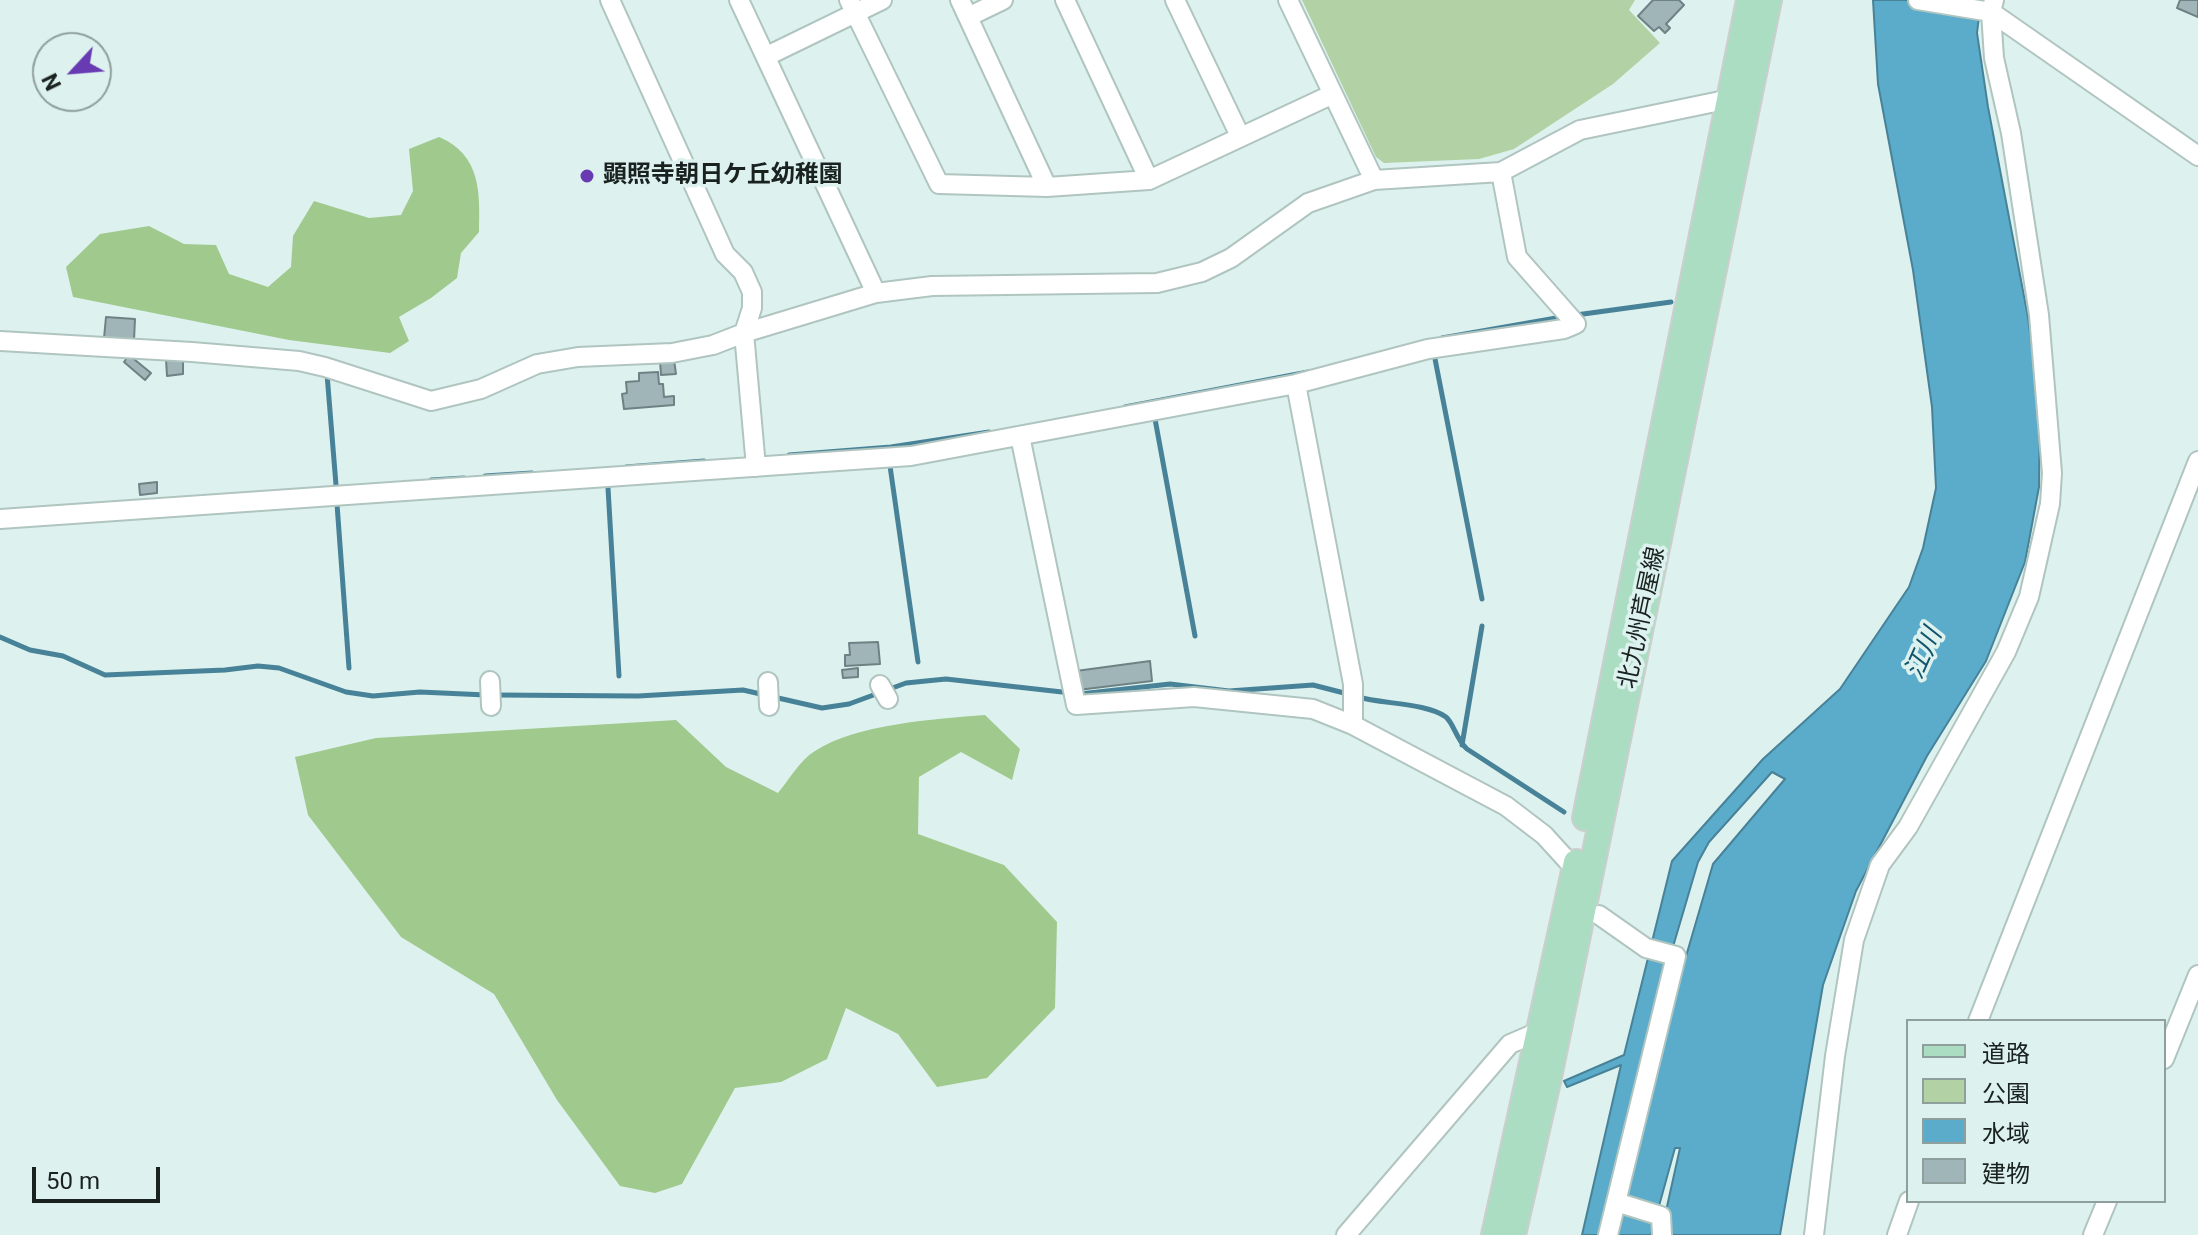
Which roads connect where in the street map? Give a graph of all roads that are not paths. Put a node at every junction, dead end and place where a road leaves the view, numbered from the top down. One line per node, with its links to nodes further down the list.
1 (610, 0): 24 (street)
2 (739, 0): 14 (street)
3 (882, 0): 11 (street)
4 (1003, 0): 13 (street)
5 (1065, 0): 20 (street)
6 (1175, 0): 17 (street)
7 (1288, 0): 15 (street)
8 (1749, 0): 16 (main road, 北九州芦屋線)
9 (1769, 0): 16 (main road, 北九州芦屋線)
10 (1918, 0): 12 (street)
11 (852, 6): 14 (street); 22 (street)
12 (1993, 6): 18 (street); 50 (street)
13 (964, 8): 22 (street)
14 (767, 56): 23 (street)
15 (1333, 94): 17 (street); 21 (street)
16 (1740, 99): 19 (street); 36 (main road, 北九州芦屋線); 40 (main road, 北九州芦屋線)
17 (1240, 136): 20 (street)
18 (2198, 156)
19 (1501, 172): 21 (street); 26 (street)
20 (1149, 180): 22 (street)
21 (1374, 180): 23 (street)
22 (1047, 187)
23 (876, 293): 24 (street)
24 (744, 333): 25 (street); 29 (street)
25 (0, 341)
26 (1296, 384): 27 (street); 35 (street)
27 (1020, 436): 29 (street); 35 (street)
28 (2198, 461): 39 (street)
29 (756, 467): 30 (street)
30 (0, 519)
31 (490, 681): 33 (street)
32 (768, 682): 34 (street)
33 (491, 706)
34 (769, 706)
35 (1353, 725): 36 (street)
36 (1575, 869): 40 (main road, 北九州芦屋線)
37 (1599, 915): 42 (street)
38 (2198, 975): 41 (street)
39 (1979, 1019)
40 (1548, 1033): 45 (street); 46 (main road, 北九州芦屋線); 47 (main road, 北九州芦屋線)
41 (2166, 1054)
42 (1616, 1202): 48 (street); 49 (street)
43 (1908, 1203): 51 (street)
44 (2106, 1203): 52 (street)
45 (1346, 1235)
46 (1494, 1235)
47 (1513, 1235)
48 (1608, 1235)
49 (1662, 1235)
50 (1814, 1235)
51 (1897, 1235)
52 (2093, 1235)

